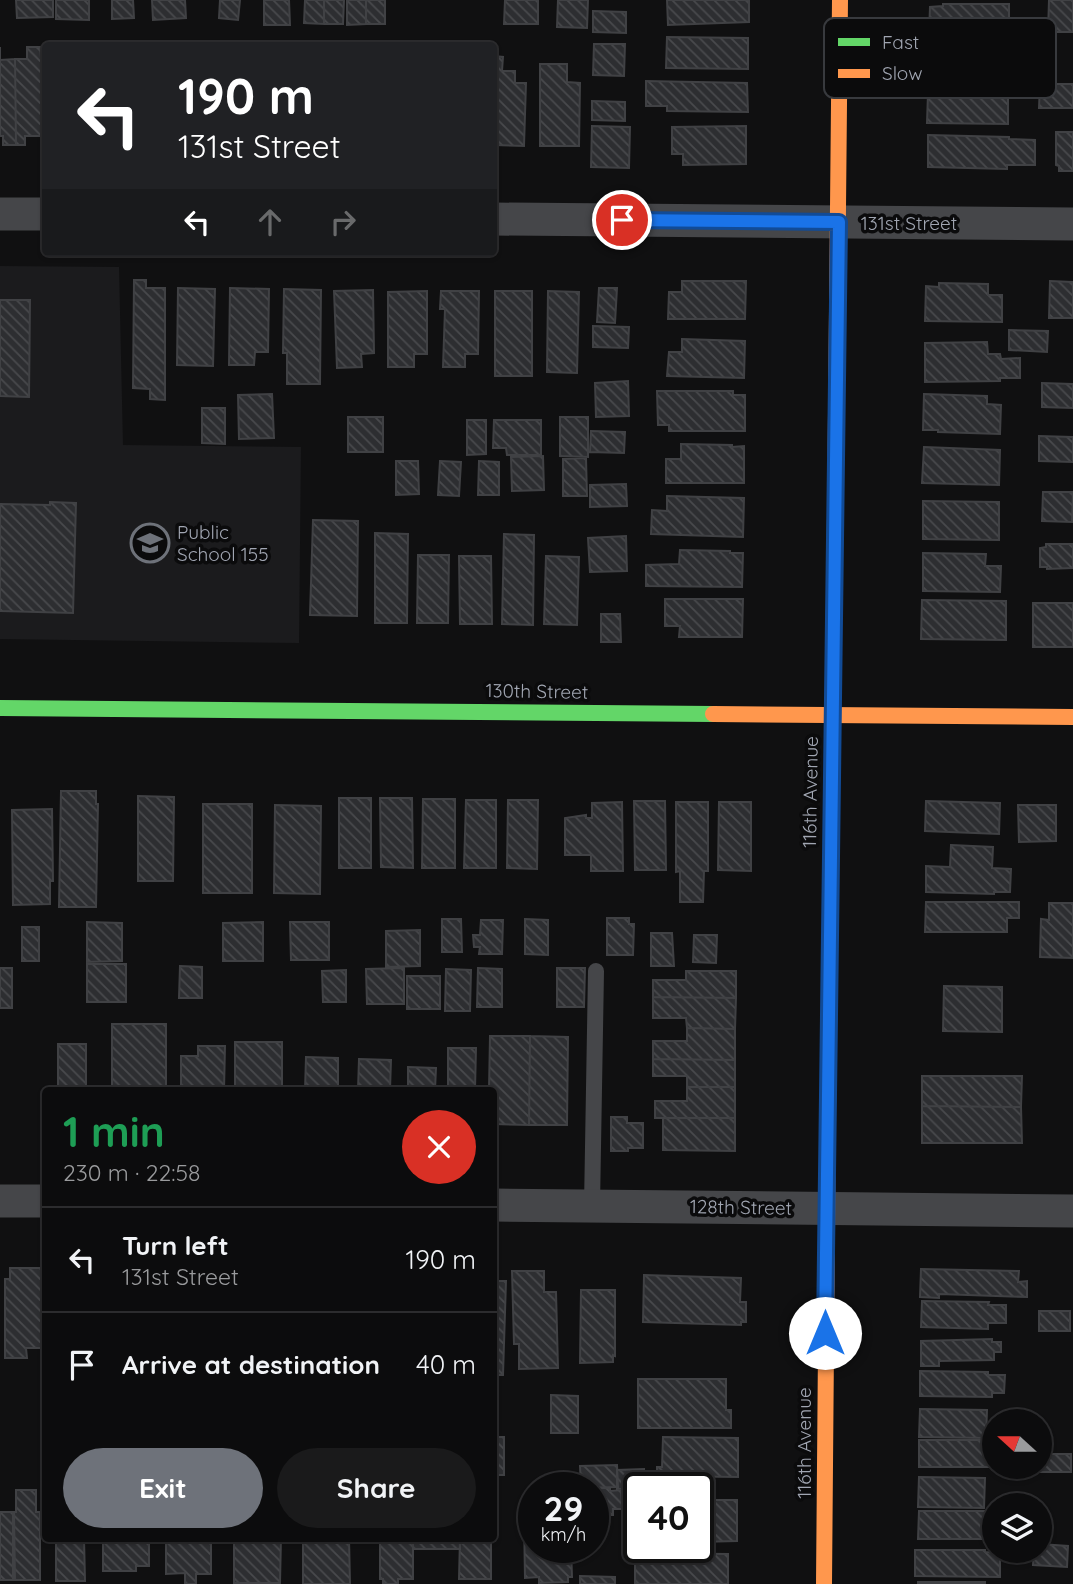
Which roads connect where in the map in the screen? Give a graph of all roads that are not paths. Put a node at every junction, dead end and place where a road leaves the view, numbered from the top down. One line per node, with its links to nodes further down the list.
1 (839, 0): 2 (street, 116th Avenue)
2 (839, 18)
3 (839, 98): 7 (street, 116th Avenue)
4 (0, 214): 5 (street)
5 (42, 214)
6 (497, 219): 7 (street, 131st Street)
7 (839, 222): 8 (street, 131st Street); 10 (street, 116th Avenue)
8 (1073, 224)
9 (0, 708): 10 (street, 130th Street)
10 (832, 715): 11 (street, 130th Street); 17 (street, 116th Avenue)
11 (1073, 717)
12 (596, 971): 16 (lane)
13 (0, 1201): 14 (street)
14 (42, 1201)
15 (497, 1205): 16 (street, 128th Street)
16 (592, 1206): 17 (street, 128th Street)
17 (826, 1208): 18 (street, 128th Street); 19 (street, 116th Avenue)
18 (1073, 1210)
19 (824, 1584)

